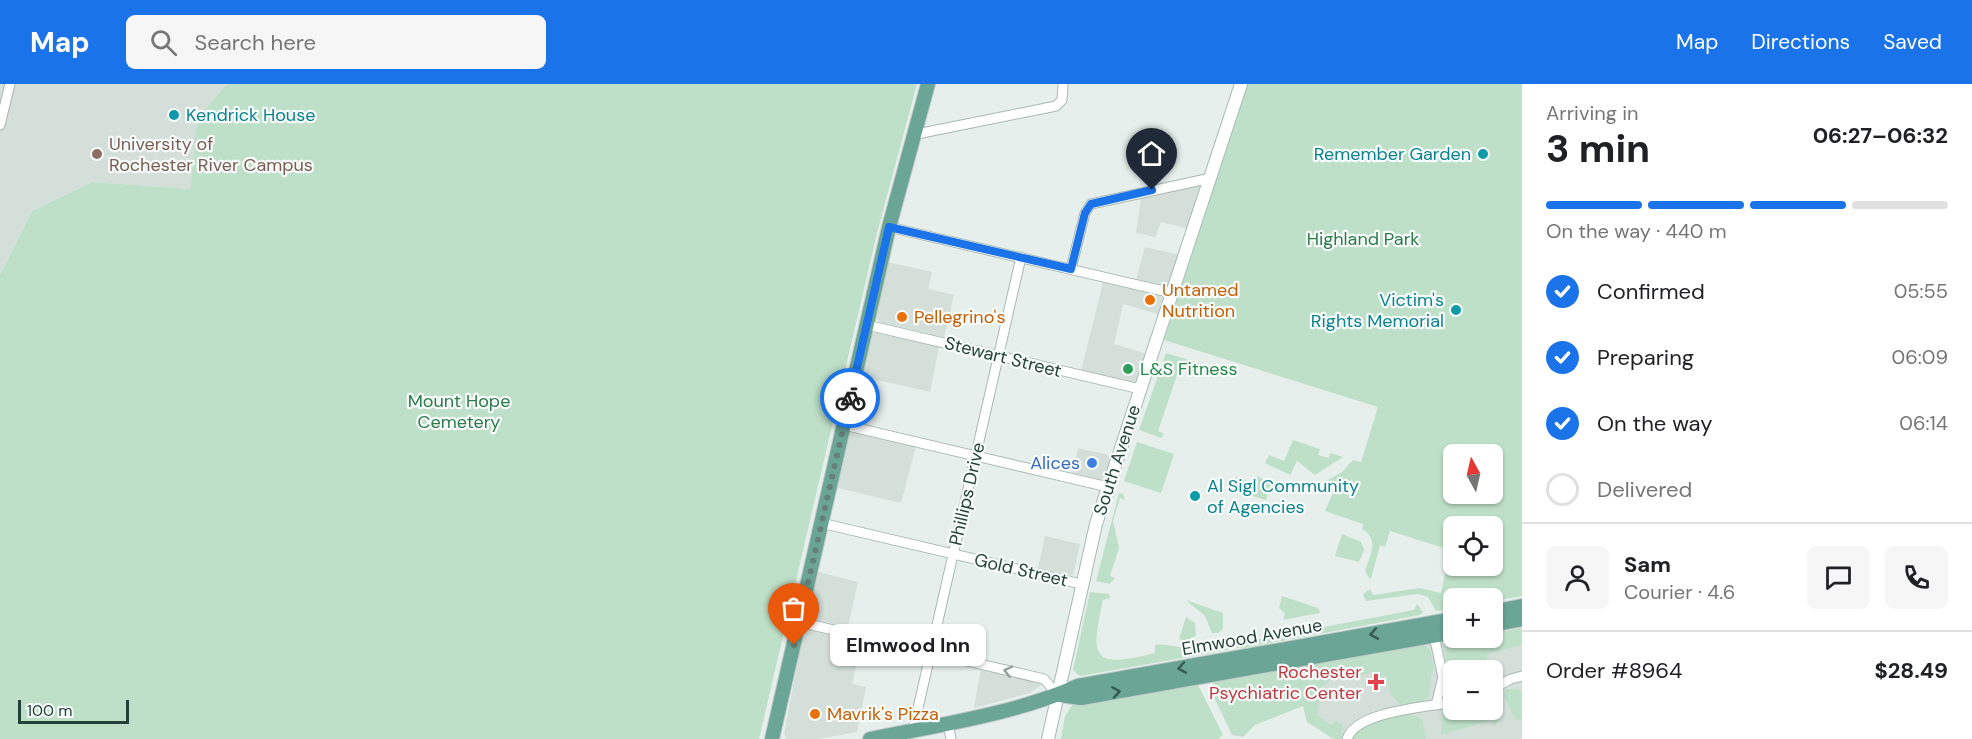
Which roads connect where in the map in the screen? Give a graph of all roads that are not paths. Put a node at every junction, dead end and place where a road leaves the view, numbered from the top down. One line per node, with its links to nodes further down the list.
1 (10, 84): 5 (street)
2 (928, 84): 6 (main road)
3 (1063, 84): 6 (street)
4 (1241, 84): 7 (main road, South Avenue)
5 (0, 125)
6 (912, 135): 8 (main road)
7 (1211, 178): 10 (street); 11 (main road, South Avenue)
8 (889, 227): 9 (street); 12 (main road)
9 (1021, 257): 10 (street); 13 (street, Phillips Drive)
10 (1071, 269): 11 (street)
11 (1172, 293): 14 (main road, South Avenue)
12 (867, 325): 13 (street, Stewart Street); 15 (main road)
13 (999, 355): 14 (street, Stewart Street); 16 (street, Phillips Drive)
14 (1140, 389): 17 (main road, South Avenue)
15 (844, 425): 16 (street); 18 (main road)
16 (976, 456): 17 (street); 19 (street, Phillips Drive)
17 (1108, 487): 20 (main road, South Avenue)
18 (821, 523): 19 (street, Gold Street); 24 (main road)
19 (953, 554): 20 (street, Gold Street); 29 (street, Phillips Drive)
20 (1081, 584): 32 (main road, South Avenue)
21 (1522, 606): 22 (main road)
22 (1503, 610)
23 (1522, 619): 25 (main road)
24 (799, 622): 29 (street); 37 (main road)
25 (1503, 623)
26 (1443, 625): 27 (main road, Elmwood Avenue)
27 (1433, 630): 28 (main road, Elmwood Avenue); 32 (main road, Elmwood Avenue); 34 (street)
28 (1443, 631)
29 (930, 653): 32 (street, one-way to 29); 36 (street, Phillips Drive)
30 (1522, 676): 31 (street)
31 (1503, 683)
32 (1058, 695): 35 (main road, Elmwood Avenue); 40 (main road, South Avenue)
33 (1443, 704): 34 (street)
34 (1436, 705): 41 (street)
35 (948, 723): 36 (main road, Elmwood Avenue); 39 (street)
36 (913, 730): 38 (main road, Elmwood Avenue)
37 (772, 739)
38 (870, 739)
39 (951, 739)
40 (1048, 739)
41 (1347, 739)

